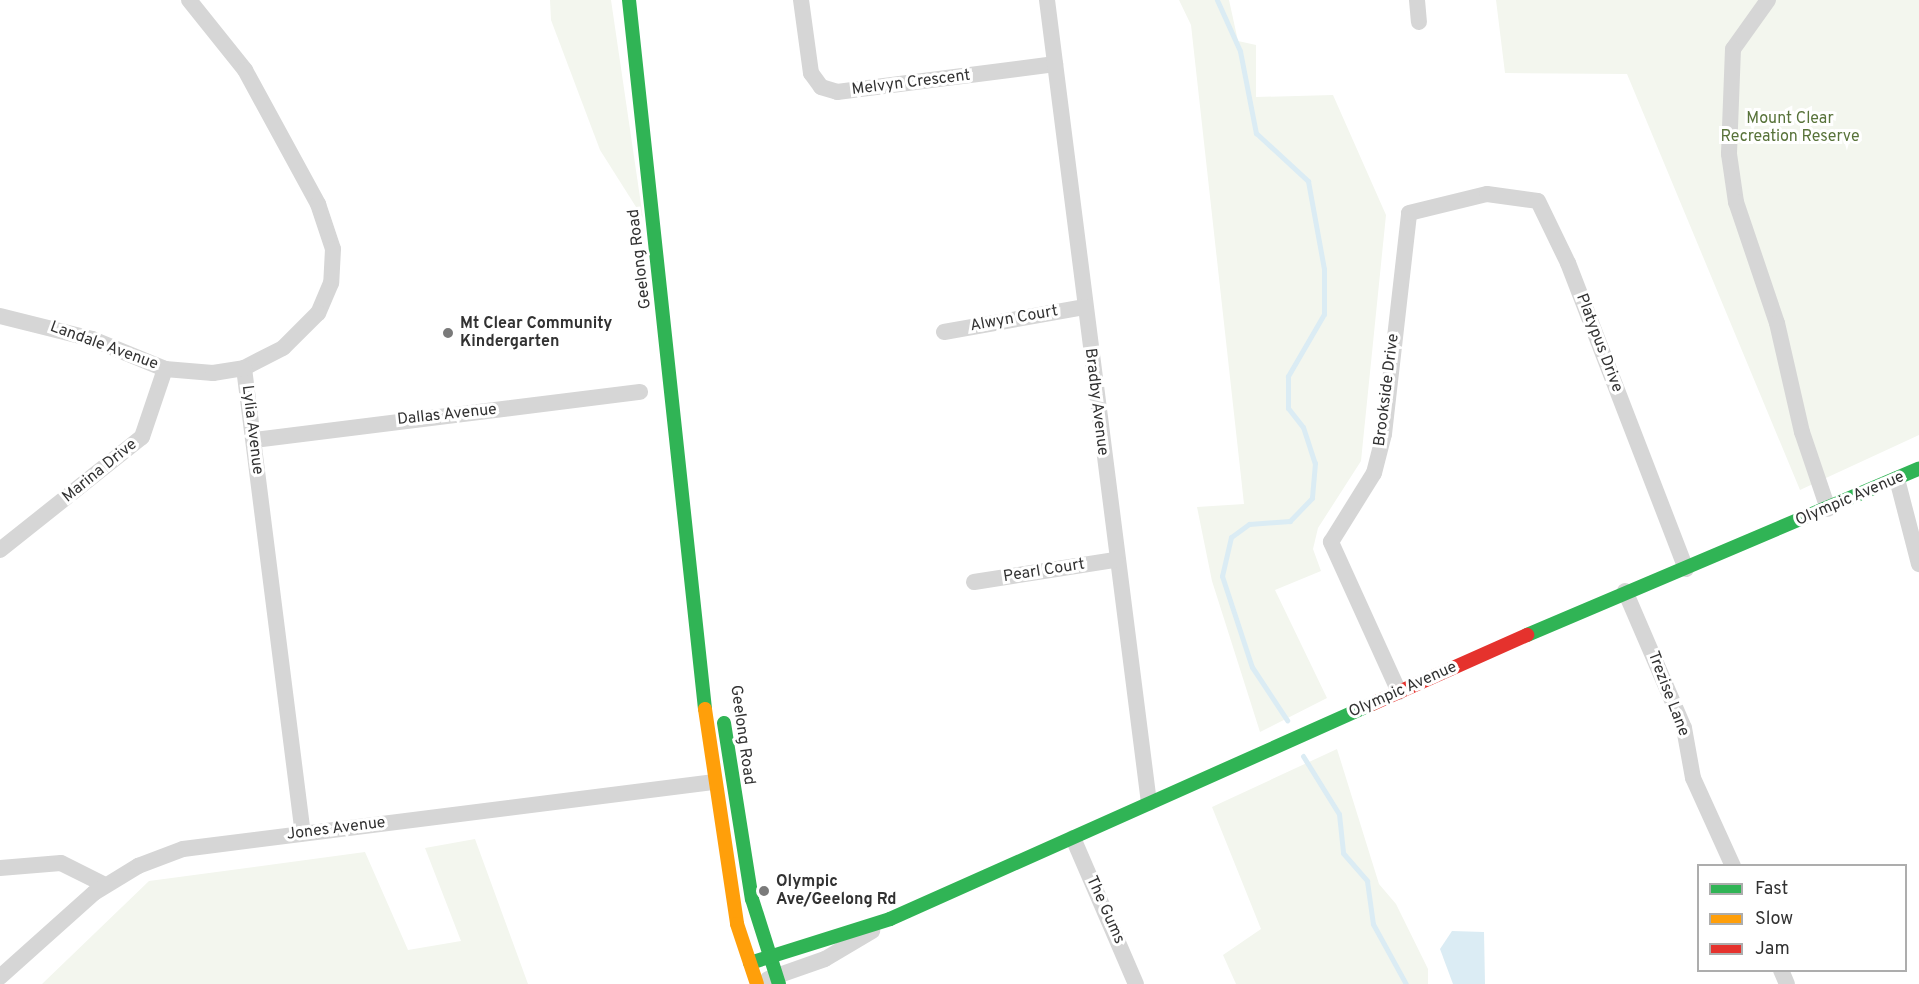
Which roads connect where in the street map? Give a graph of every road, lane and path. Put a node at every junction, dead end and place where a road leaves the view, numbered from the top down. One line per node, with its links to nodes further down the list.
1 (189, 0): 15 (street, Lylia Avenue)
2 (621, 0): 9 (main road, Geelong Road)
3 (629, 0): 9 (main road, Geelong Road)
4 (801, 0): 10 (street, Melvyn Crescent)
5 (1047, 0): 10 (street, Bradby Avenue)
6 (1417, 0): 8 (street)
7 (1768, 0): 22 (street)
8 (1419, 22)
9 (633, 62): 21 (main road, Geelong Road)
10 (1055, 64): 12 (street, Bradby Avenue)
11 (1451, 202): 26 (street, Platypus Drive); 29 (street, Brookside Drive)
12 (1084, 307): 14 (street, Alwyn Court); 24 (street, Bradby Avenue)
13 (0, 316): 16 (street, Landale Avenue)
14 (944, 332)
15 (244, 368): 16 (street, Landale Avenue); 18 (street, Lylia Avenue)
16 (165, 369): 23 (street, Marina Drive)
17 (640, 392): 18 (street, Dallas Avenue)
18 (254, 440): 33 (street, Lylia Avenue)
19 (1919, 469): 20 (main road, Olympic Avenue)
20 (1897, 479): 22 (main road, Olympic Avenue); 25 (street)
21 (682, 487): 30 (main road, Geelong Road); 31 (main road, Geelong Road)
22 (1828, 509): 26 (main road, Olympic Avenue)
23 (0, 550)
24 (1115, 560): 27 (street, Pearl Court); 32 (street, Bradby Avenue)
25 (1919, 564)
26 (1686, 569): 28 (main road, Olympic Avenue)
27 (974, 582)
28 (1625, 591): 29 (main road, Olympic Avenue); 35 (street, Trezise Lane)
29 (1399, 692): 32 (main road, Olympic Avenue)
30 (731, 779): 31 (main road); 39 (main road, Geelong Road)
31 (713, 782): 33 (street, Jones Avenue); 40 (main road, Geelong Road)
32 (1149, 803): 34 (main road, Olympic Avenue)
33 (303, 833): 37 (street, Jones Avenue)
34 (1073, 838): 38 (main road, Olympic Avenue); 44 (street, The Gums)
35 (1732, 864)
36 (0, 868): 37 (street)
37 (105, 885): 41 (street, Jones Avenue)
38 (890, 919): 39 (main road, Olympic Avenue); 42 (street, Olympic Avenue)
39 (770, 956): 40 (main road, Olympic Avenue); 42 (main road, Geelong Road)
40 (750, 963): 43 (main road, Geelong Road)
41 (0, 977)
42 (778, 980): 43 (street, Olympic Avenue)
43 (757, 983)
44 (1136, 984)

